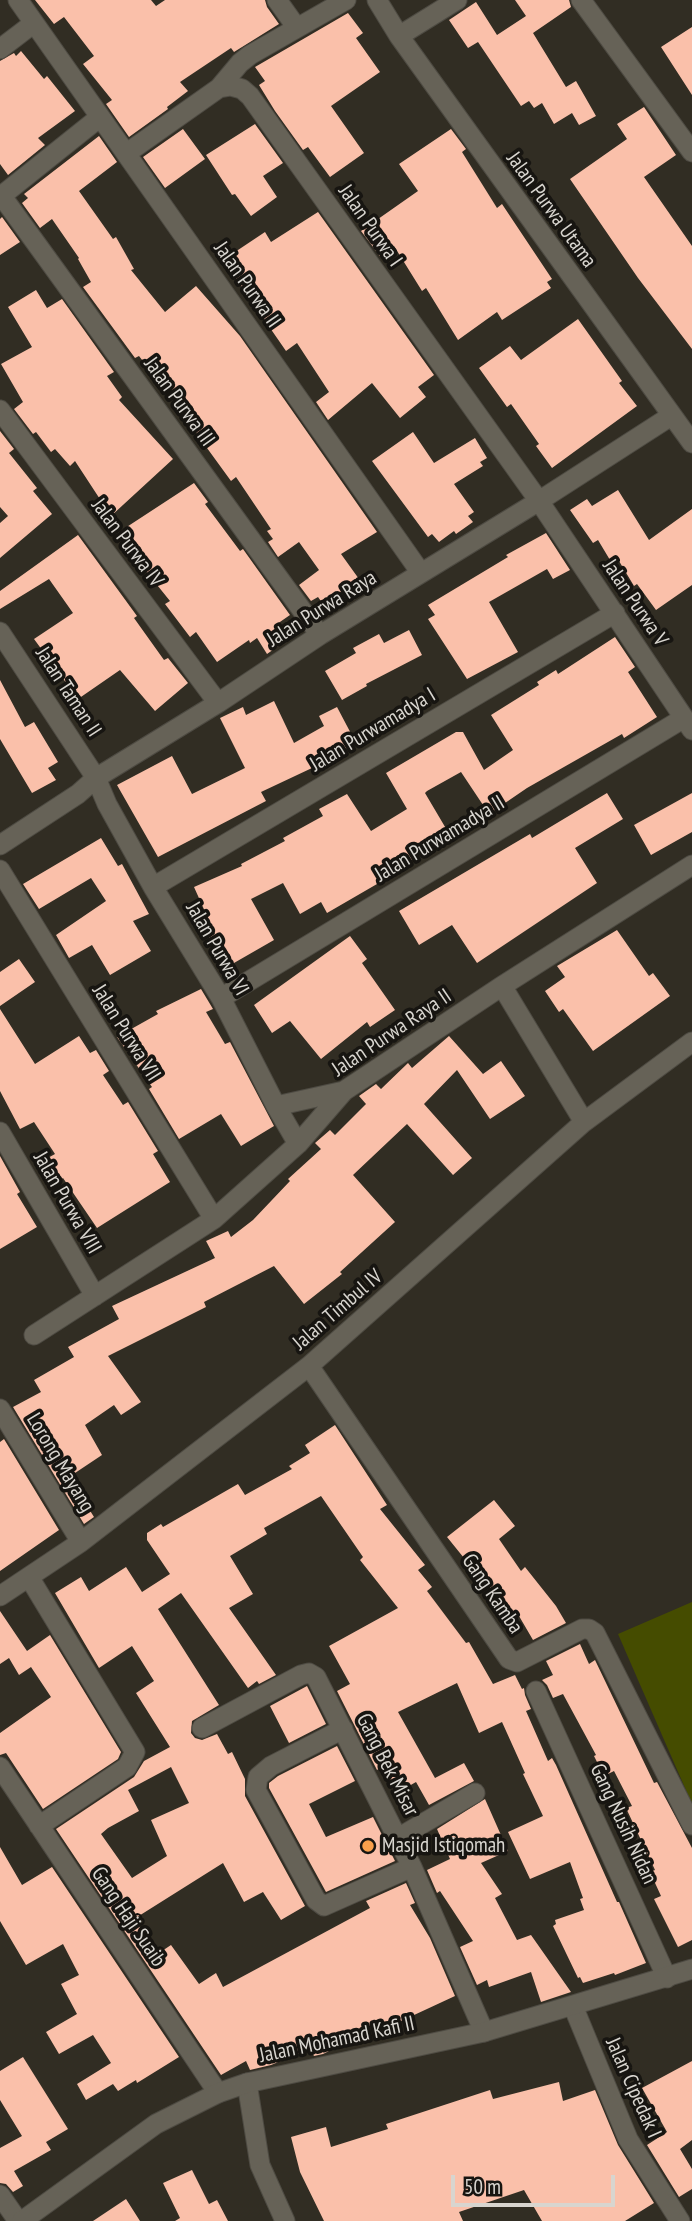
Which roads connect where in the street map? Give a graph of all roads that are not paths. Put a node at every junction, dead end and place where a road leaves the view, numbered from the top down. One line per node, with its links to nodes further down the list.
1 (18, 0): 7 (street, Jalan Purwa II)
2 (277, 0): 8 (street)
3 (346, 0): 8 (street)
4 (377, 0): 9 (street, Jalan Purwa Utama)
5 (457, 0): 9 (street)
6 (581, 0): 13 (street)
7 (34, 23): 10 (street); 12 (street, Jalan Purwa II)
8 (297, 28): 11 (street)
9 (399, 36): 17 (street, Jalan Purwa Utama)
10 (0, 49)
11 (219, 88): 14 (street); 19 (street, Jalan Purwa I)
12 (100, 117): 14 (street, Jalan Purwa II); 15 (street)
13 (692, 152)
14 (127, 153): 20 (street, Jalan Purwa II)
15 (1, 196): 23 (street, Jalan Purwa III)
16 (0, 410): 25 (street, Jalan Purwa IV)
17 (671, 416): 18 (street, Jalan Purwa Utama); 19 (street, Jalan Purwa Raya)
18 (692, 443)
19 (539, 501): 20 (street, Jalan Purwa Raya); 21 (street, Jalan Purwa V)
20 (421, 573): 23 (street, Jalan Purwa Raya)
21 (615, 613): 26 (street, Jalan Purwa V); 31 (street, Jalan Purwamadya I)
22 (0, 632): 24 (street, Jalan Taman II)
23 (320, 635): 25 (street, Jalan Purwa Raya)
24 (6, 652): 27 (street, Jalan Taman II)
25 (218, 703): 27 (street, Jalan Purwa Raya)
26 (688, 724): 33 (street, Jalan Purwamadya II)
27 (96, 778): 28 (street, Jalan Purwa Raya); 31 (street, Jalan Purwa VI)
28 (0, 845)
29 (692, 865): 32 (street, Jalan Purwa Raya II)
30 (0, 870): 40 (street, Jalan Purwa VII)
31 (153, 887): 33 (street, Jalan Purwa VI)
32 (502, 986): 35 (street, Jalan Purwa Raya II); 37 (street)
33 (220, 998): 36 (street, Jalan Purwa VI)
34 (692, 1042): 37 (street, Jalan Timbul IV)
35 (344, 1091): 36 (street); 39 (street, Jalan Purwa Raya II)
36 (276, 1106): 39 (street, Jalan Purwa VI)
37 (584, 1122): 43 (street, Jalan Timbul IV)
38 (0, 1132): 41 (street, Jalan Purwa VIII)
39 (298, 1144): 40 (street, Jalan Purwa Raya II)
40 (214, 1219): 41 (street, Jalan Purwa Raya II)
41 (95, 1296): 42 (street, Jalan Purwa Raya II)
42 (34, 1335)
43 (309, 1366): 45 (street, Jalan Timbul IV); 53 (street, Gang Kamba)
44 (0, 1409): 45 (street, Lorong Mayang)
45 (81, 1542): 46 (street, Jalan Timbul IV)
46 (29, 1577): 47 (street, Jalan Timbul IV); 54 (street)
47 (0, 1596)
48 (536, 1691): 58 (street, Gang Nusih Nidan)
49 (202, 1728): 50 (street, Gang Bek Misar)
50 (343, 1729): 55 (street, Gang Bek Misar); 56 (street)
51 (0, 1767): 54 (street, Gang Haji Suaib)
52 (475, 1793): 55 (street)
53 (692, 1825)
54 (39, 1826): 62 (street, Gang Haji Suaib)
55 (398, 1838): 56 (street, Gang Bek Misar)
56 (412, 1867): 60 (street, Gang Bek Misar)
57 (692, 1969): 58 (street, Jalan Mohamad Kafi II)
58 (667, 1978): 59 (street, Jalan Mohamad Kafi II)
59 (575, 2012): 60 (street, Jalan Mohamad Kafi II); 66 (street, Jalan Cipedak I)
60 (484, 2032): 61 (street, Jalan Mohamad Kafi II)
61 (248, 2090): 62 (street, Jalan Mohamad Kafi II); 65 (street)
62 (218, 2093): 64 (street, Jalan Mohamad Kafi II)
63 (0, 2194): 64 (street)
64 (20, 2221)
65 (285, 2221)
66 (680, 2221)

